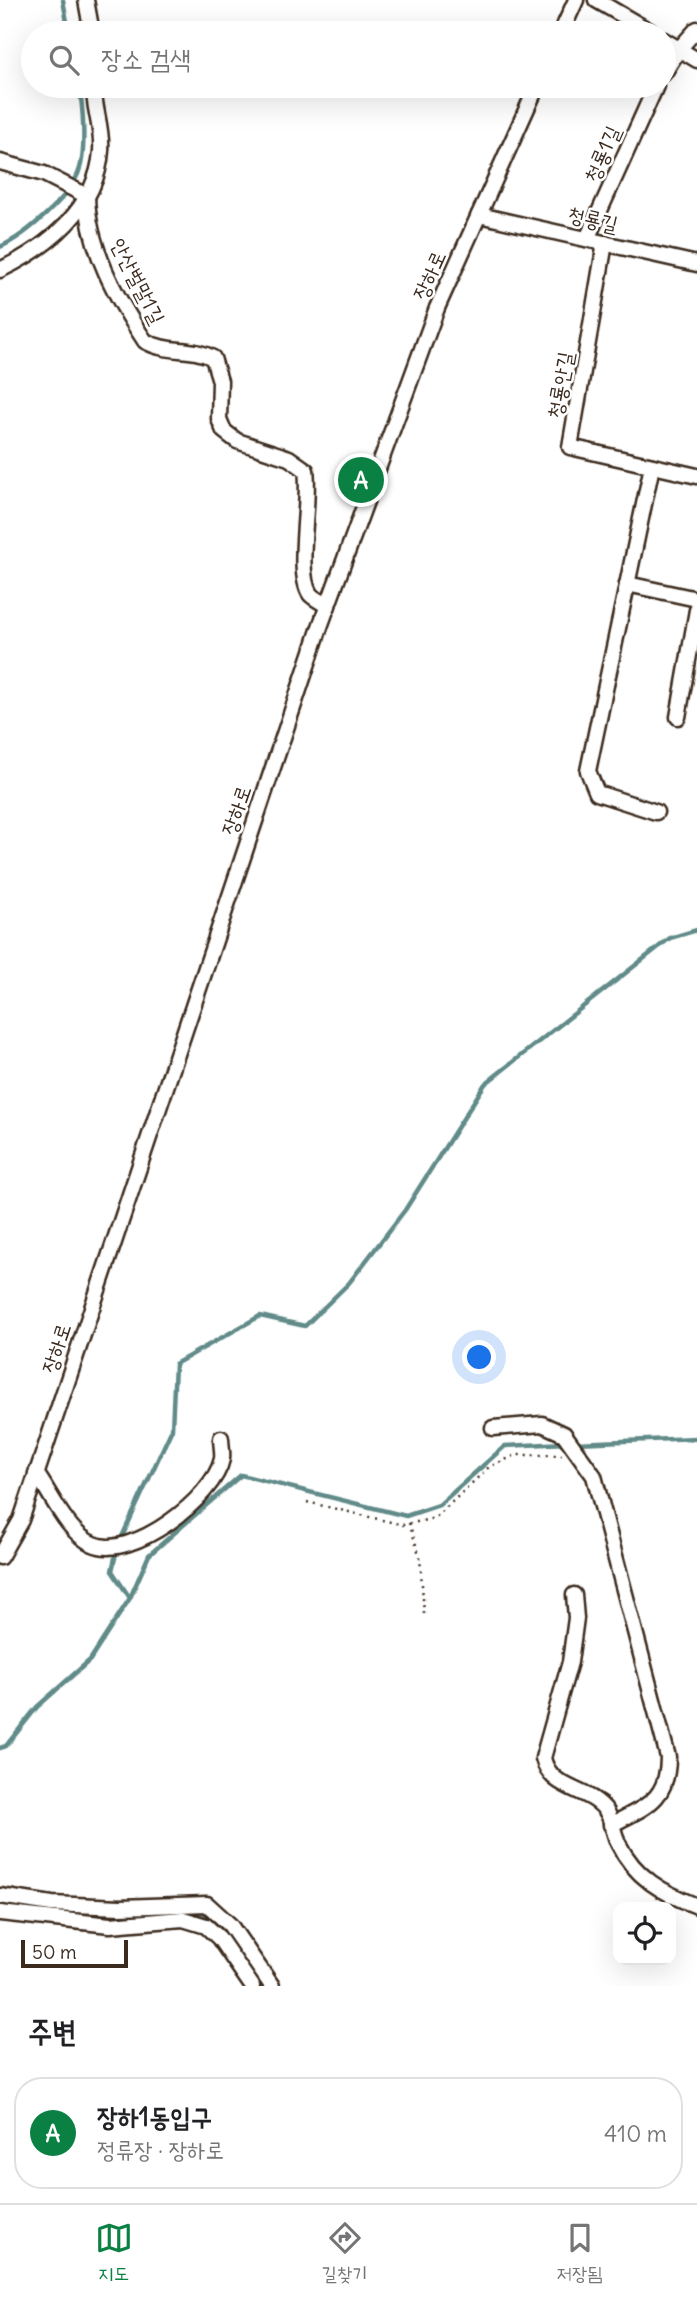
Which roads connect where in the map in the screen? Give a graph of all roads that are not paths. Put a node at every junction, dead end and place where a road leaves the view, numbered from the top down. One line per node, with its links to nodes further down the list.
1 (86, 0): 4 (street)
2 (576, 0): 5 (street)
3 (596, 0): 6 (street)
4 (90, 21)
5 (566, 21)
6 (632, 21)
7 (697, 29): 9 (street)
8 (676, 47): 9 (street)
9 (679, 49): 10 (street); 11 (street)
10 (676, 54)
11 (697, 60)
12 (96, 98): 16 (street)
13 (532, 98): 17 (street, 장하로)
14 (651, 98): 18 (street, 청룡1길)
15 (0, 162): 16 (street)
16 (85, 194): 21 (street); 26 (street, 안산벌말1길)
17 (479, 215): 18 (street, 청룡길); 26 (street, 장하로)
18 (587, 239): 19 (street, 청룡길)
19 (605, 243): 20 (street, 청룡길); 22 (street, 청룡안길)
20 (696, 260)
21 (0, 270)
22 (652, 466): 23 (street, 청룡안길); 24 (street)
23 (697, 476)
24 (627, 584): 25 (street); 29 (street)
25 (697, 599)
26 (328, 606): 32 (street, 장하로)
27 (697, 610): 28 (street)
28 (678, 717)
29 (656, 812)
30 (494, 1428): 35 (street)
31 (221, 1438): 32 (street)
32 (36, 1473): 33 (street, 장하로)
33 (0, 1557)
34 (574, 1595): 35 (street)
35 (611, 1825): 38 (street)
36 (0, 1896): 37 (street)
37 (207, 1904): 40 (street); 42 (street)
38 (697, 1906)
39 (0, 1913): 40 (street)
40 (200, 1924): 41 (street)
41 (251, 1986)
42 (272, 1986)

